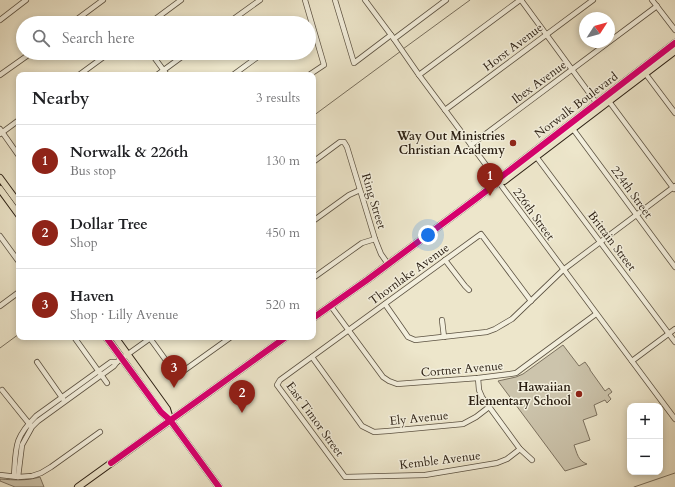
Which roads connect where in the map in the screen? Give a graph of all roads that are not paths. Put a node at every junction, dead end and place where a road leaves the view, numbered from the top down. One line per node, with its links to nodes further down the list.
1 (25, 0): 18 (street)
2 (103, 0): 14 (street)
3 (181, 0): 15 (street)
4 (260, 0): 16 (street)
5 (305, 0): 17 (street)
6 (335, 0): 21 (street)
7 (373, 0): 12 (street)
8 (446, 0): 21 (street)
9 (520, 0): 20 (street); 37 (street)
10 (593, 0): 20 (street, Horst Avenue)
11 (652, 0): 13 (street)
12 (366, 2): 21 (street, 226th Street)
13 (657, 6): 19 (street); 31 (street, Ibex Avenue)
14 (81, 16)
15 (159, 16)
16 (238, 16)
17 (309, 16)
18 (0, 20)
19 (675, 30)
20 (546, 35): 31 (street); 41 (street, Horst Avenue)
21 (392, 37): 37 (street, 226th Street)
22 (316, 38): 35 (street)
23 (675, 43): 39 (main road, Norwalk Boulevard)
24 (675, 51): 36 (main road, Norwalk Boulevard)
25 (22, 60): 38 (street)
26 (99, 60): 32 (street)
27 (156, 60): 30 (street)
28 (177, 60): 30 (street)
29 (253, 60): 34 (street)
30 (163, 70): 33 (street)
31 (572, 70): 40 (street); 46 (street, Ibex Avenue)
32 (83, 72)
33 (161, 72)
34 (237, 72)
35 (313, 72)
36 (645, 73): 39 (main road, Norwalk Boulevard); 42 (street)
37 (419, 75): 41 (street, 226th Street)
38 (0, 76)
39 (607, 99): 40 (main road, Norwalk Boulevard); 53 (street)
40 (599, 105): 44 (main road, Norwalk Boulevard); 48 (main road, Norwalk Boulevard)
41 (445, 110): 46 (street, 226th Street)
42 (675, 113)
43 (16, 122): 45 (street)
44 (573, 129): 48 (main road, Norwalk Boulevard); 57 (street, 224th Street)
45 (1, 132): 47 (street)
46 (471, 145): 51 (street, 226th Street)
47 (16, 152)
48 (534, 154): 51 (main road, Norwalk Boulevard); 61 (street, Brittain Street)
49 (316, 160): 54 (street, Ring Street)
50 (0, 178): 55 (main road)
51 (498, 182): 66 (main road, Norwalk Boulevard); 68 (street, 226th Street)
52 (0, 188): 56 (main road)
53 (674, 188): 57 (street)
54 (360, 190): 58 (street); 60 (street, Ring Street)
55 (16, 200)
56 (16, 211)
57 (637, 215): 61 (street); 67 (street, 224th Street)
58 (316, 219)
59 (0, 236): 62 (street)
60 (375, 239): 66 (street, Ring Street); 69 (street)
61 (600, 242): 68 (street); 81 (street, Brittain Street)
62 (5, 243): 63 (street); 64 (street)
63 (0, 247)
64 (16, 258)
65 (445, 260): 70 (street); 72 (street, Thornlake Avenue); 73 (street, Thornlake Avenue)
66 (388, 264): 74 (main road, Norwalk Boulevard)
67 (675, 267)
68 (563, 270): 72 (street); 76 (street, 226th Street)
69 (316, 276)
70 (469, 290)
71 (16, 294): 75 (street)
72 (531, 301): 82 (street)
73 (385, 304): 80 (street, Thornlake Avenue); 82 (street)
74 (330, 305): 77 (main road, Norwalk Boulevard); 80 (street)
75 (0, 306)
76 (596, 314): 93 (street, 226th Street); 96 (street, Cortner Avenue)
77 (316, 316)
78 (442, 320): 82 (street)
79 (675, 328): 81 (street)
80 (349, 331): 92 (street, Thornlake Avenue); 96 (street, Cortner Avenue)
81 (669, 333): 90 (street, Brittain Street); 93 (street)
82 (444, 337)
83 (76, 340): 95 (street)
84 (108, 340): 91 (main road)
85 (116, 340): 91 (main road)
86 (146, 340): 91 (street)
87 (152, 340): 88 (street)
88 (227, 340)
89 (282, 340): 103 (main road)
90 (675, 342)
91 (122, 358): 95 (street); 103 (main road)
92 (312, 358): 97 (street, Thornlake Avenue); 101 (street, Ely Avenue)
93 (632, 361): 102 (street, 226th Street)
94 (37, 362): 100 (street)
95 (100, 373): 98 (street); 100 (street)
96 (478, 378): 101 (street)
97 (280, 380): 108 (street, East Timor Street)
98 (107, 383)
99 (2, 390): 104 (street)
100 (64, 399): 104 (street)
101 (489, 406): 106 (street)
102 (675, 419)
103 (170, 420): 111 (main road); 112 (main road)
104 (30, 425): 110 (street)
105 (100, 432): 110 (street)
106 (520, 449): 107 (street); 108 (street, Kemble Avenue)
107 (532, 460)
108 (339, 470)
109 (0, 475): 110 (street)
110 (16, 477)
111 (78, 487)
112 (219, 487)

